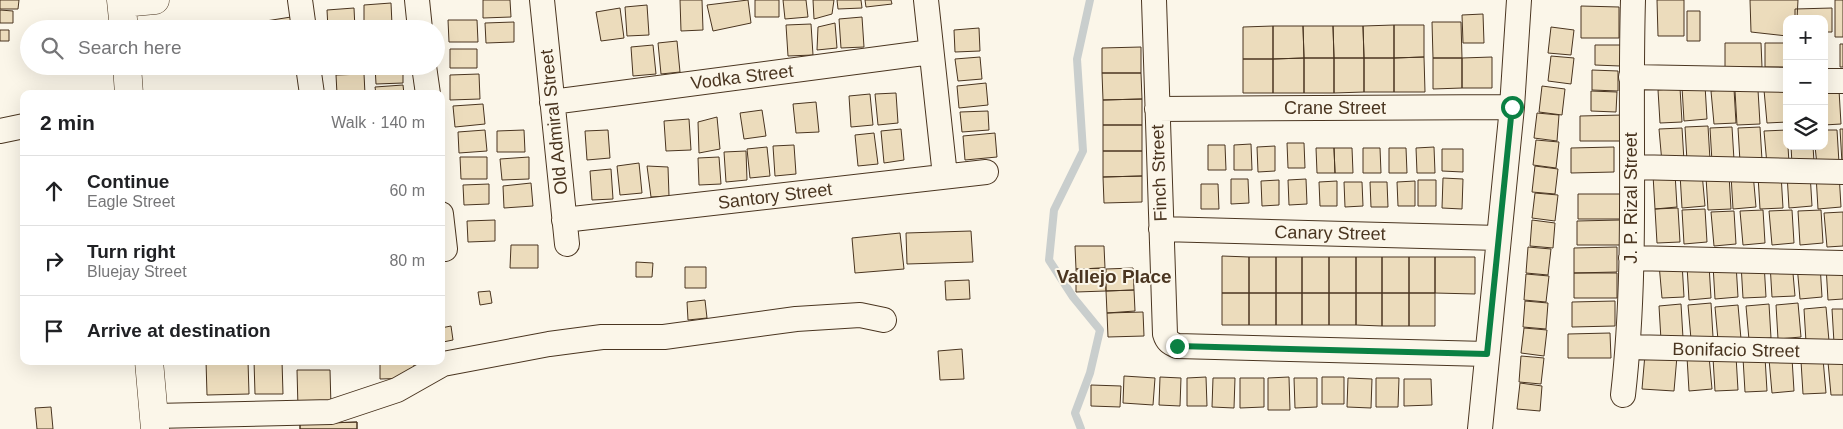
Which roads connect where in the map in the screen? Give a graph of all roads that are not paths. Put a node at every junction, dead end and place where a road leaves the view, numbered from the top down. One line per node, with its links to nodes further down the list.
1 (155, 0): 9 (street)
2 (300, 0): 10 (street)
3 (417, 0): 11 (street)
4 (542, 0): 23 (street, Old Admiral Street)
5 (926, 0): 12 (street)
6 (1154, 0): 25 (street, Finch Street)
7 (1519, 0): 24 (street)
8 (1633, 0): 16 (street, J. P. Rizal Street)
9 (122, 11)
10 (303, 20)
11 (419, 20)
12 (931, 52): 23 (street, Vodka Street); 31 (street)
13 (128, 75): 20 (street)
14 (309, 75): 21 (street)
15 (425, 75): 22 (street)
16 (1631, 77): 17 (street); 28 (street, J. P. Rizal Street)
17 (1783, 80)
18 (1828, 81): 19 (street)
19 (1843, 81)
20 (129, 90)
21 (311, 90)
22 (427, 90)
23 (552, 102): 32 (street, Old Admiral Street)
24 (1512, 107): 25 (street, Crane Street); 34 (street)
25 (1157, 108): 33 (street, Finch Street)
26 (20, 127): 27 (street)
27 (0, 131)
28 (1633, 167): 30 (street); 36 (street, J. P. Rizal Street)
29 (986, 172): 31 (street, Santory Street)
30 (1843, 172)
31 (945, 176): 32 (street, Santory Street)
32 (564, 220): 35 (street, Old Admiral Street)
33 (1161, 229): 34 (street, Canary Street); 41 (street, Finch Street)
34 (1499, 238): 41 (street)
35 (567, 244)
36 (1631, 258): 37 (street); 39 (street, J. P. Rizal Street)
37 (1843, 263)
38 (884, 320): 42 (street)
39 (1628, 347): 40 (street, Bonifacio Street); 45 (street, J. P. Rizal Street)
40 (1843, 352)
41 (1487, 354): 47 (street)
42 (445, 364)
43 (149, 365): 46 (street)
44 (441, 365): 46 (street)
45 (1623, 395)
46 (154, 422)
47 (1480, 429)

